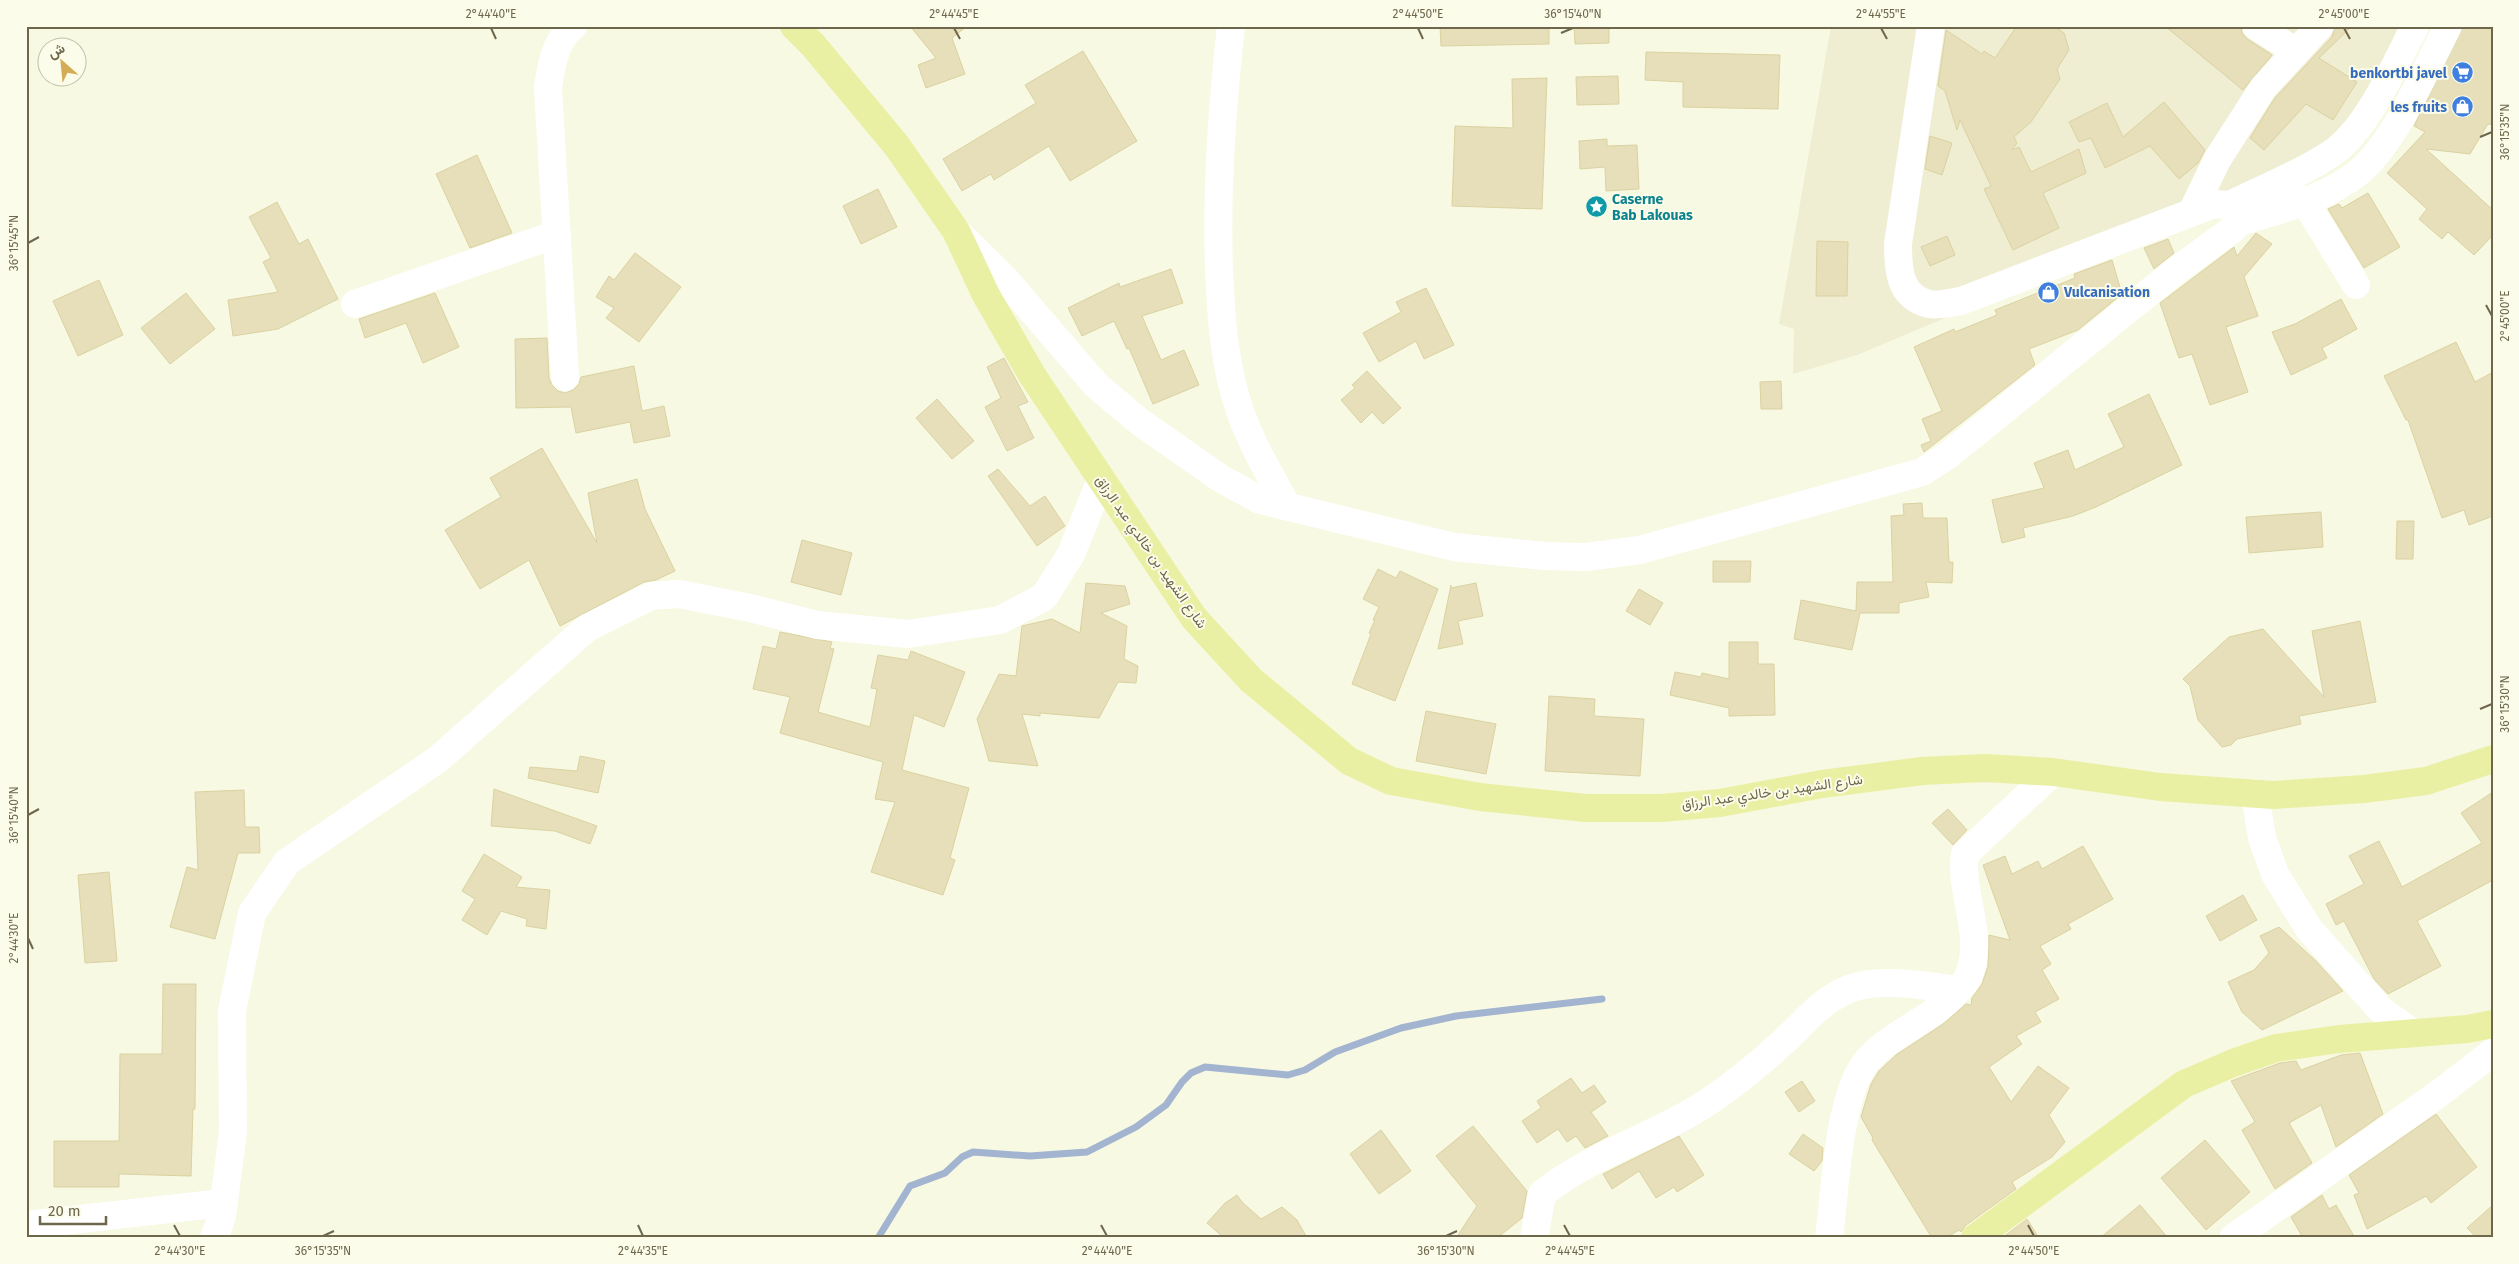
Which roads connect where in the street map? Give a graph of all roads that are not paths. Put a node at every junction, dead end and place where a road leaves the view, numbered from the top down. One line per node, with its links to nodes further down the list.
1 (572, 26): 14 (street)
2 (794, 26): 13 (main road, شارع الشهيد بن خالدي عبد الرزاق)
3 (1231, 26): 19 (street)
4 (1931, 26): 11 (street)
5 (2256, 26): 9 (street)
6 (2320, 26): 9 (street)
7 (2415, 26): 12 (street)
8 (2448, 26): 10 (street)
9 (2296, 52): 11 (street)
10 (2304, 200): 12 (street); 15 (street)
11 (2192, 212): 12 (street)
12 (2235, 213): 19 (street)
13 (956, 231): 18 (main road, شارع الشهيد بن خالدي عبد الرزاق); 19 (street)
14 (557, 234): 16 (street); 17 (street)
15 (2356, 285)
16 (355, 304)
17 (565, 377)
18 (1101, 480): 21 (main road, شارع الشهيد بن خالدي عبد الرزاق); 27 (street)
19 (1287, 506)
20 (2493, 759): 22 (main road, شارع الشهيد بن خالدي عبد الرزاق)
21 (2053, 772): 22 (main road, شارع الشهيد بن خالدي عبد الرزاق); 23 (street)
22 (2255, 793): 25 (street)
23 (1958, 990): 31 (street); 32 (street)
24 (2493, 1024): 25 (main road)
25 (2413, 1033): 33 (main road)
26 (2493, 1052): 29 (street)
27 (223, 1203): 28 (street); 30 (street)
28 (26, 1225)
29 (2236, 1237)
30 (214, 1238)
31 (1534, 1238)
32 (1829, 1238)
33 (1975, 1238)

